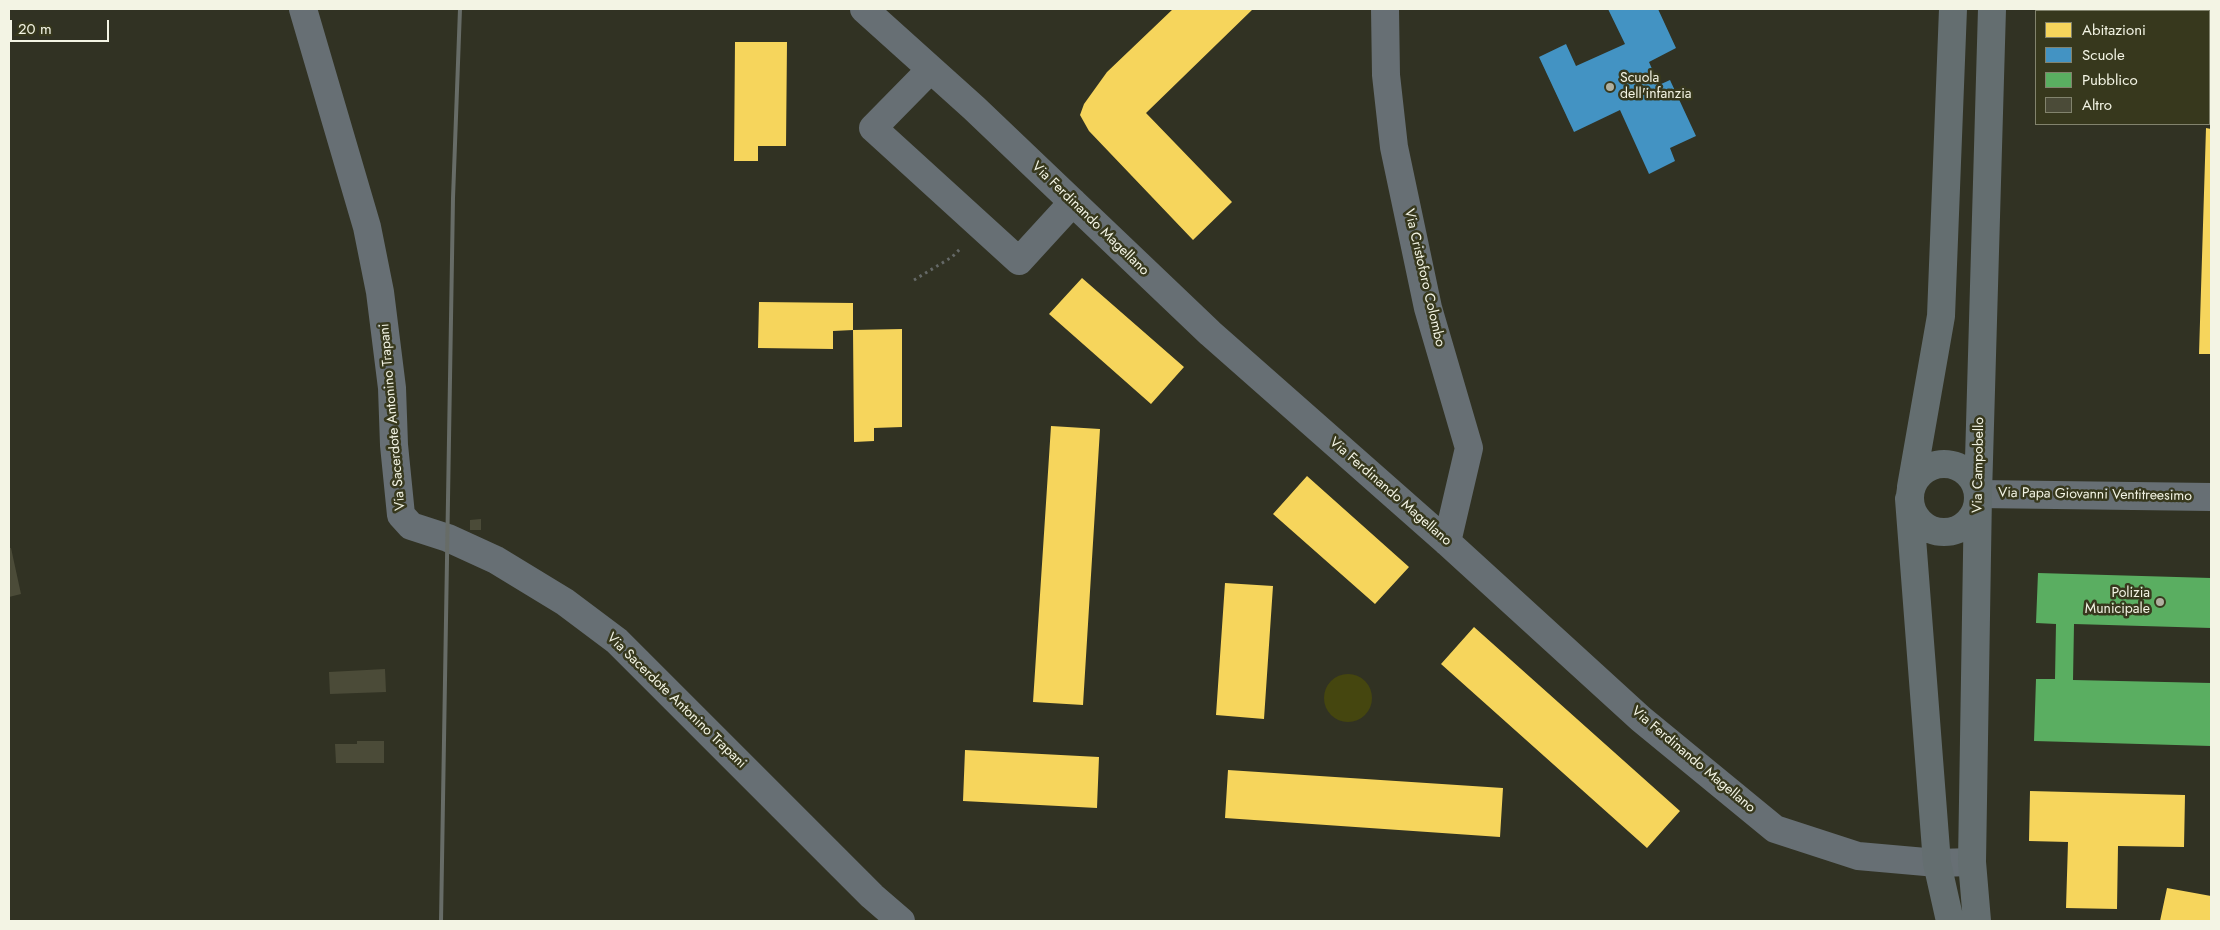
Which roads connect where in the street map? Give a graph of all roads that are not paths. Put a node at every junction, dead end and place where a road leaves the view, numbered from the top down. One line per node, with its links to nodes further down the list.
1 (303, 9): 14 (street, Via Sacerdote Antonino Trapani)
2 (864, 9): 6 (street, Via Ferdinando Magellano)
3 (1385, 9): 11 (street, Via Cristoforo Colombo)
4 (1953, 9): 8 (main road)
5 (1992, 9): 9 (main road, Via Campobello)
6 (930, 70): 7 (street, Via Ferdinando Magellano); 7 (street)
7 (1073, 202): 11 (street, Via Ferdinando Magellano)
8 (1910, 493): 9 (main road); 9 (main road); 13 (main road)
9 (1978, 494): 10 (street, Via Papa Giovanni Ventitreesimo); 12 (main road, Via Campobello)
10 (2211, 497)
11 (1447, 542): 13 (street, Via Ferdinando Magellano)
12 (1972, 862): 13 (street, Via Ferdinando Magellano); 16 (main road, Via Campobello)
13 (1937, 863): 15 (main road)
14 (901, 921)
15 (1950, 921)
16 (1977, 921)

